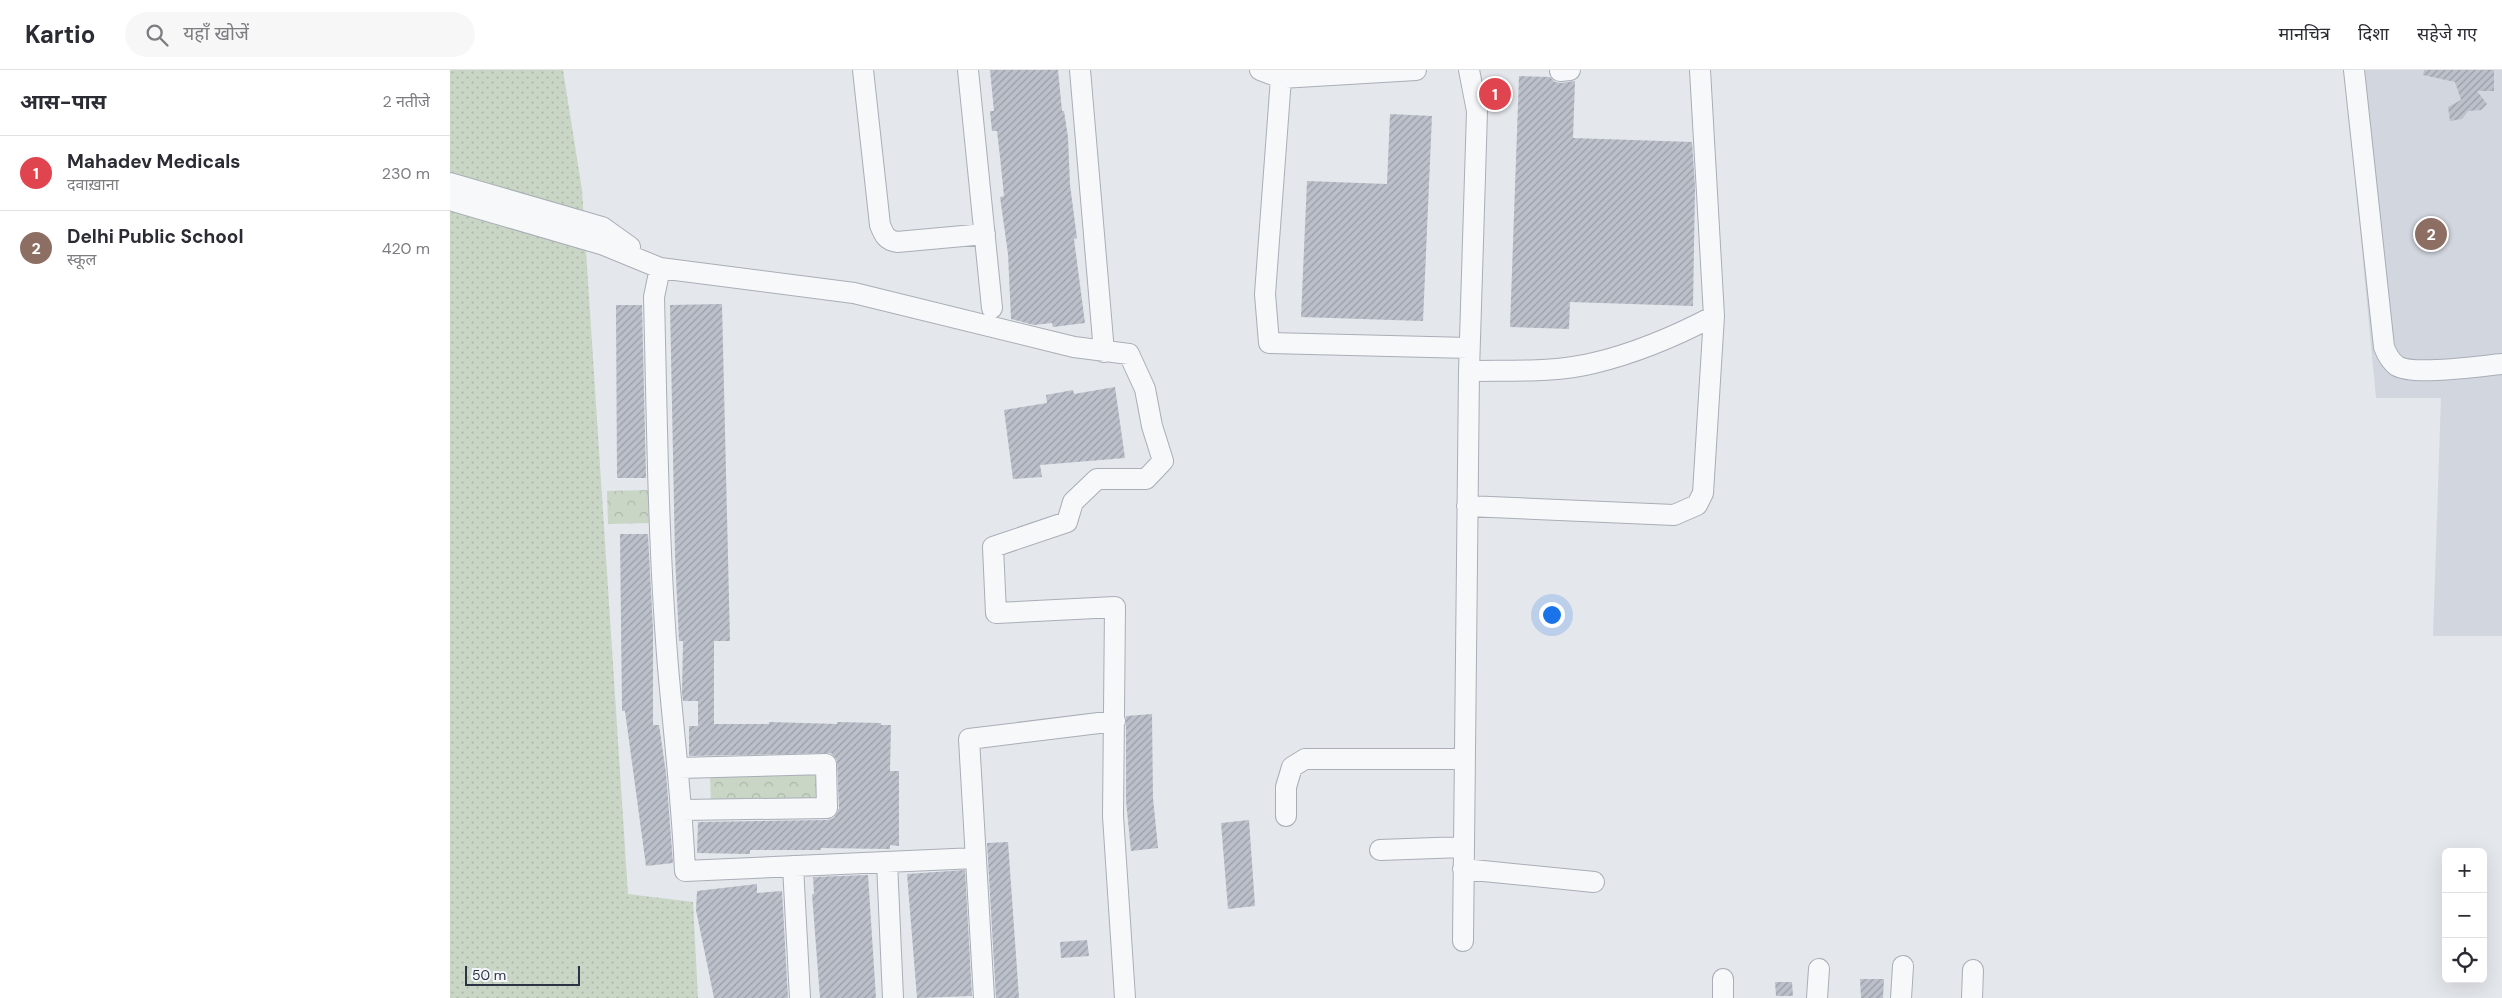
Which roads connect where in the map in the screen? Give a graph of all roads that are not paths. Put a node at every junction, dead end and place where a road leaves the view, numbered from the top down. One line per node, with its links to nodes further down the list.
1 (863, 70): 14 (street)
2 (968, 70): 14 (street)
3 (1080, 70): 19 (street)
4 (1260, 70): 11 (street)
5 (1416, 70): 11 (street)
6 (1469, 70): 18 (street)
7 (1570, 70): 10 (street)
8 (1700, 70): 17 (street)
9 (2354, 70): 20 (street)
10 (1560, 71)
11 (1280, 78): 18 (street)
12 (450, 183): 15 (street)
13 (450, 200): 15 (street)
14 (985, 234): 16 (street)
15 (660, 268): 19 (street); 25 (street)
16 (992, 308)
17 (1714, 316): 21 (street); 22 (street)
18 (1469, 348): 21 (street)
19 (1104, 352): 23 (street)
20 (2502, 364)
21 (1469, 371): 22 (street)
22 (1467, 506): 24 (street)
23 (1115, 721): 30 (street); 42 (street)
24 (1464, 760): 27 (street); 28 (street)
25 (678, 768): 26 (street); 26 (street)
26 (682, 810): 32 (street)
27 (1286, 816)
28 (1464, 847): 29 (street); 33 (street)
29 (1380, 850)
30 (976, 858): 31 (street); 41 (street)
31 (887, 862): 32 (street); 40 (street)
32 (793, 866): 39 (street)
33 (1463, 868): 34 (street); 35 (street)
34 (1594, 882)
35 (1463, 941)
36 (1903, 966): 44 (street)
37 (1819, 970): 43 (street)
38 (1973, 970): 45 (street)
39 (800, 998)
40 (893, 998)
41 (984, 998)
42 (1125, 998)
43 (1817, 998)
44 (1901, 998)
45 (1972, 998)

